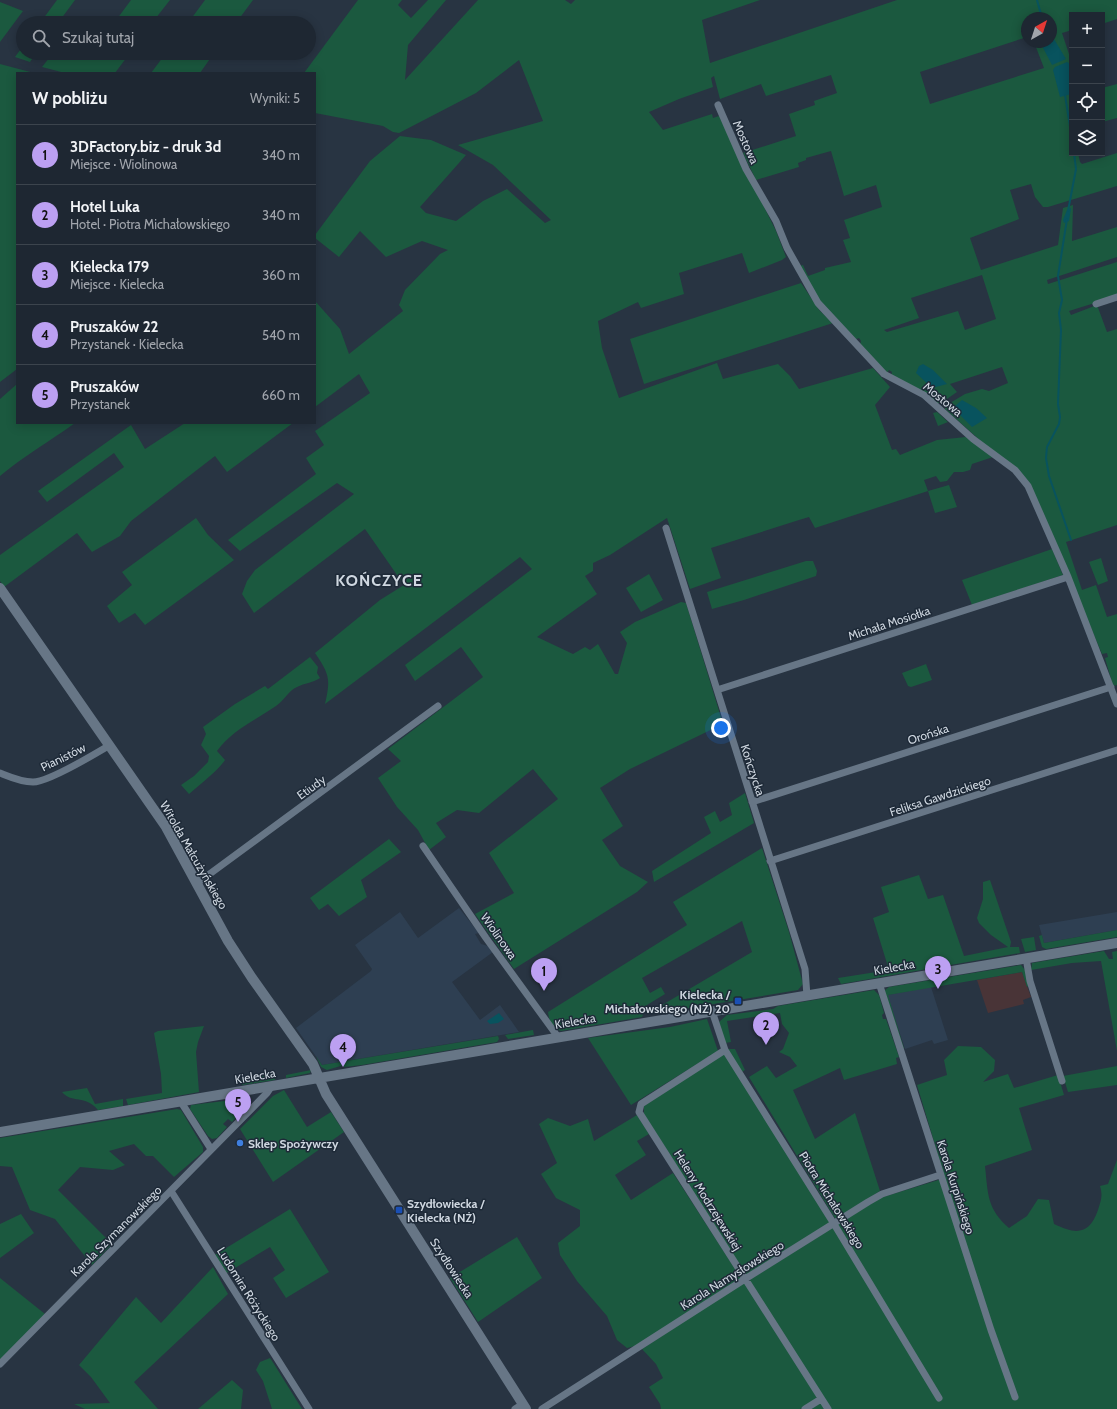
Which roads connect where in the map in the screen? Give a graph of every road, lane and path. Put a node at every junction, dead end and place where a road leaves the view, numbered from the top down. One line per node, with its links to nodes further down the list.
1 (718, 105): 5 (street, Mostowa)
2 (1117, 298): 3 (street)
3 (1096, 304)
4 (666, 528): 8 (street, Kończycka)
5 (1068, 578): 7 (street, Mostowa); 8 (street, Michała Mosiołka)
6 (0, 588): 11 (main road, Witolda Małcużyńskiego)
7 (1111, 687): 9 (street, Mostowa); 14 (street, Orońska)
8 (717, 690): 14 (street, Kończycka)
9 (1117, 704)
10 (438, 706): 17 (street, Etiudy)
11 (110, 745): 13 (street, Pianistów); 17 (main road, Witolda Małcużyńskiego)
12 (1117, 750): 16 (street, Feliksa Gawdzickiego)
13 (0, 773)
14 (752, 802): 16 (street, Kończycka)
15 (423, 846): 23 (street, Wiolinowa)
16 (770, 861): 21 (street, Kończycka)
17 (196, 884): 25 (main road, Witolda Małcużyńskiego)
18 (1117, 943): 19 (main road, Kielecka)
19 (1026, 958): 20 (main road, Kielecka); 26 (street)
20 (879, 983): 21 (main road, Kielecka); 33 (street, Karola Kurpińskiego)
21 (807, 996): 22 (main road, Kielecka)
22 (712, 1011): 23 (main road, Kielecka); 24 (street, Piotra Michałowskiego)
23 (558, 1037): 25 (main road, Kielecka)
24 (725, 1050): 35 (street, Piotra Michałowskiego); 36 (street, Heleny Modrzejewskiej)
25 (318, 1078): 27 (main road, Kielecka); 41 (main road, Szydłowiecka)
26 (1062, 1081)
27 (271, 1086): 28 (main road, Kielecka); 30 (street, Karola Szymanowskiego)
28 (242, 1091): 29 (main road, Kielecka); 30 (street)
29 (180, 1102): 31 (main road, Kielecka); 32 (street)
30 (247, 1113): 32 (street, Karola Szymanowskiego)
31 (0, 1132)
32 (211, 1149): 34 (street, Karola Szymanowskiego)
33 (940, 1175): 35 (street, Karola Namysłowskiego); 38 (street, Karola Kurpińskiego)
34 (171, 1191): 37 (street, Karola Szymanowskiego); 42 (street, Ludomira Różyckiego)
35 (834, 1224): 36 (street, Karola Namysłowskiego); 39 (street, Piotra Michałowskiego)
36 (744, 1279): 40 (street, Heleny Modrzejewskiej); 43 (street, Karola Namysłowskiego)
37 (0, 1364)
38 (1015, 1397)
39 (939, 1398)
40 (821, 1399): 44 (street); 45 (street, Heleny Modrzejewskiej)
41 (522, 1407)
42 (309, 1409)
43 (542, 1409)
44 (805, 1409)
45 (828, 1409)

